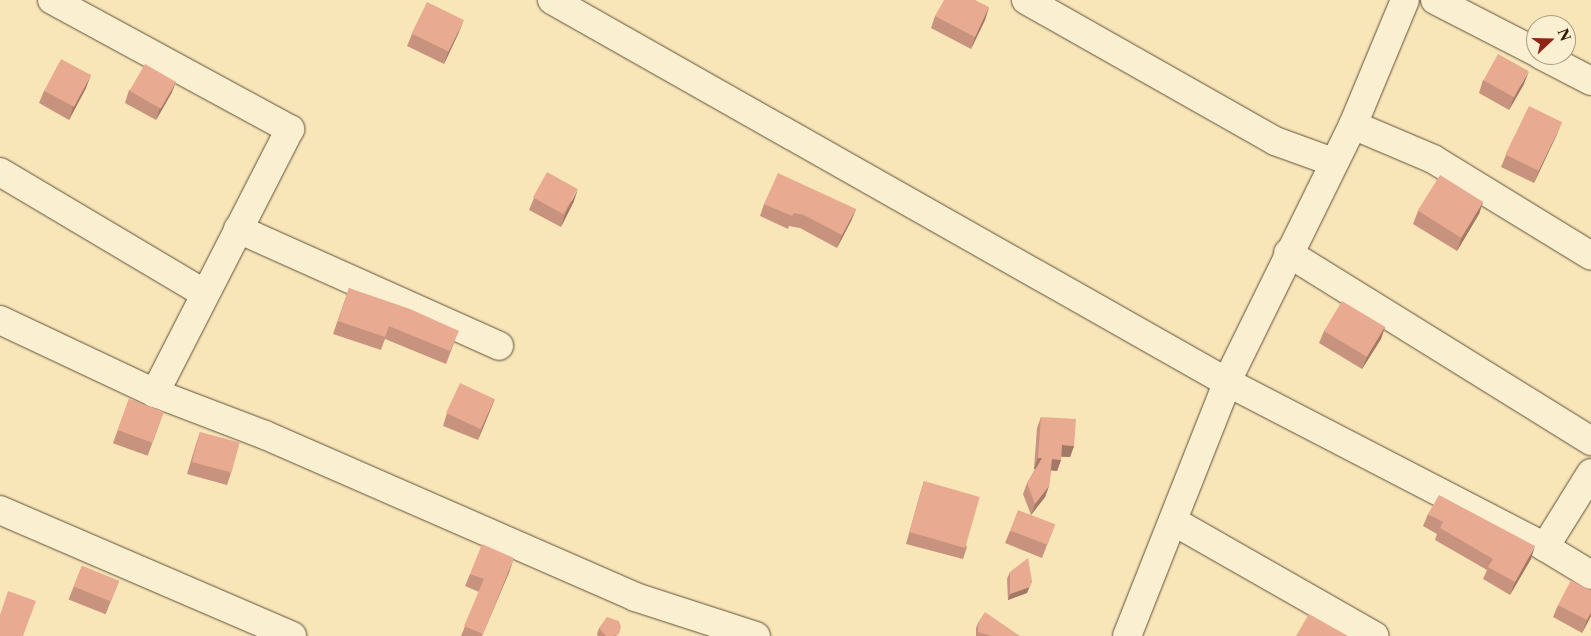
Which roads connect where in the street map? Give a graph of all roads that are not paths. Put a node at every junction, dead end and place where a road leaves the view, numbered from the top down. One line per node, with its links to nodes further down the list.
1 (52, 0): 12 (street)
2 (552, 0): 18 (street)
3 (1026, 0): 10 (street)
4 (1405, 0): 9 (street)
5 (1435, 0): 6 (street)
6 (1526, 47)
7 (1562, 65): 8 (street)
8 (1591, 80)
9 (1353, 124): 10 (street); 14 (street)
10 (1333, 162): 13 (street)
11 (0, 172): 15 (street)
12 (238, 229): 15 (street); 17 (street)
13 (1288, 253): 18 (street); 20 (street)
14 (1591, 256)
15 (204, 293): 19 (street)
16 (0, 320): 19 (street)
17 (499, 346)
18 (1227, 382): 23 (street); 24 (street)
19 (155, 393): 27 (street)
20 (1591, 441)
21 (1591, 473): 24 (street)
22 (0, 510): 26 (street)
23 (1173, 520): 28 (street); 29 (street)
24 (1545, 547): 25 (street)
25 (1591, 575)
26 (292, 636)
27 (756, 636)
28 (1127, 636)
29 (1376, 636)

